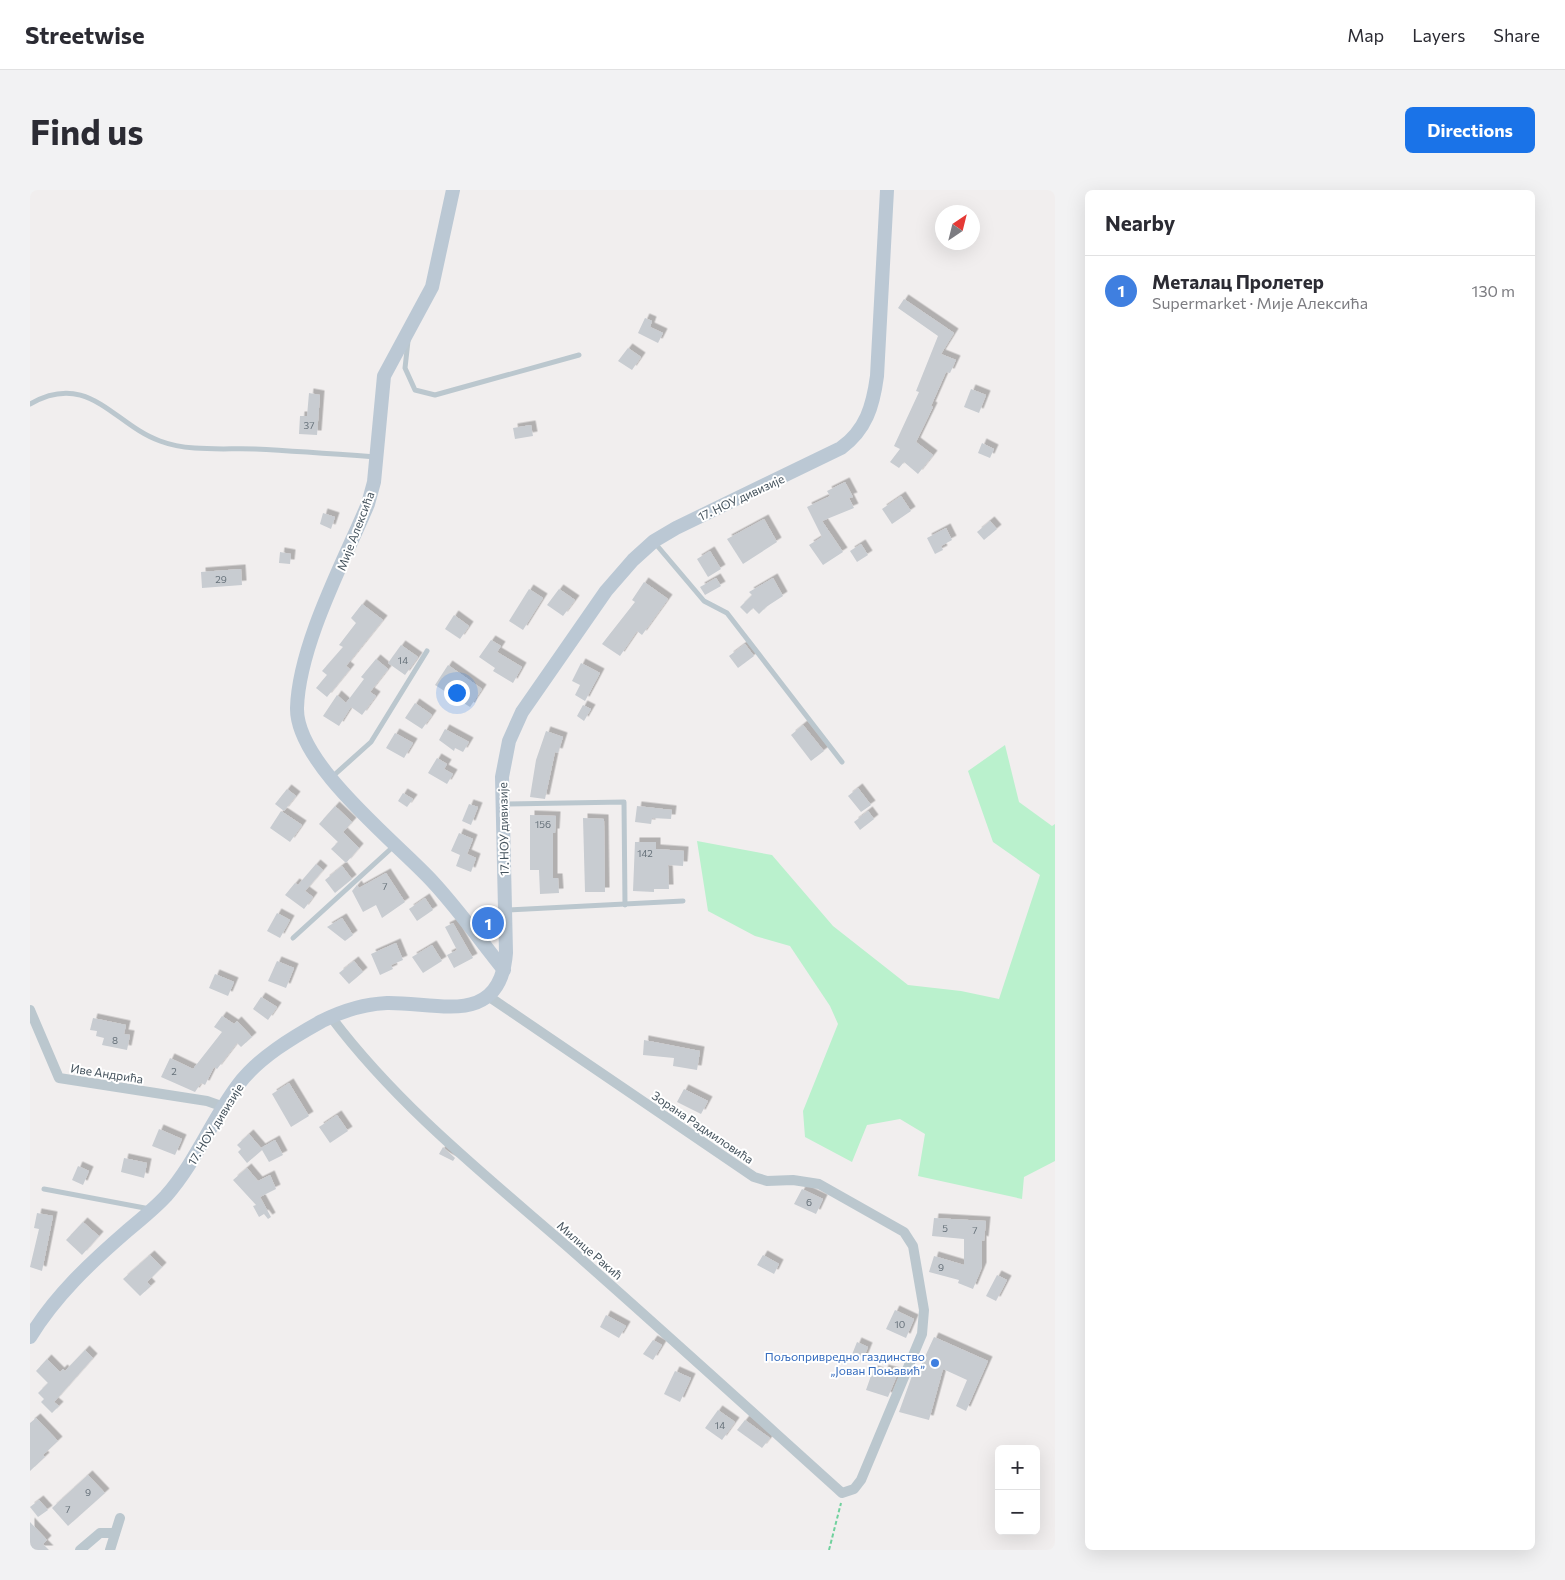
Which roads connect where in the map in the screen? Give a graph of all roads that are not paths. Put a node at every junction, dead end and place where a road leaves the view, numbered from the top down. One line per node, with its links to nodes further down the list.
1 (453, 190): 3 (street, Мије Алексића)
2 (887, 190): 7 (street, 17. НОУ дивизије)
3 (409, 331): 4 (lane); 6 (street, Мије Алексића)
4 (580, 354)
5 (30, 404): 6 (lane)
6 (376, 457): 10 (street, Мије Алексића)
7 (654, 541): 9 (lane); 11 (street, 17. НОУ дивизије)
8 (427, 651): 10 (lane)
9 (842, 762)
10 (330, 780): 12 (street, Мије Алексића)
11 (502, 804): 14 (lane); 15 (street, 17. НОУ дивизије)
12 (395, 844): 16 (lane); 17 (street, Мије Алексића)
13 (683, 901): 14 (lane)
14 (625, 905): 15 (lane)
15 (505, 910): 17 (street, 17. НОУ дивизије)
16 (293, 938)
17 (504, 970): 18 (street, 17. НОУ дивизије)
18 (488, 996): 20 (street, 17. НОУ дивизије); 25 (street, Зорана Радмиловића)
19 (30, 1010): 21 (street, Иве Андрића)
20 (331, 1017): 21 (street, 17. НОУ дивизије); 25 (street, Милице Ракић)
21 (224, 1107): 23 (street, 17. НОУ дивизије)
22 (44, 1189): 23 (lane)
23 (153, 1210): 24 (street, 17. НОУ дивизије)
24 (30, 1338)
25 (842, 1493)
26 (120, 1518): 27 (street)
27 (115, 1533): 28 (street); 29 (street)
28 (80, 1550)
29 (110, 1550)

